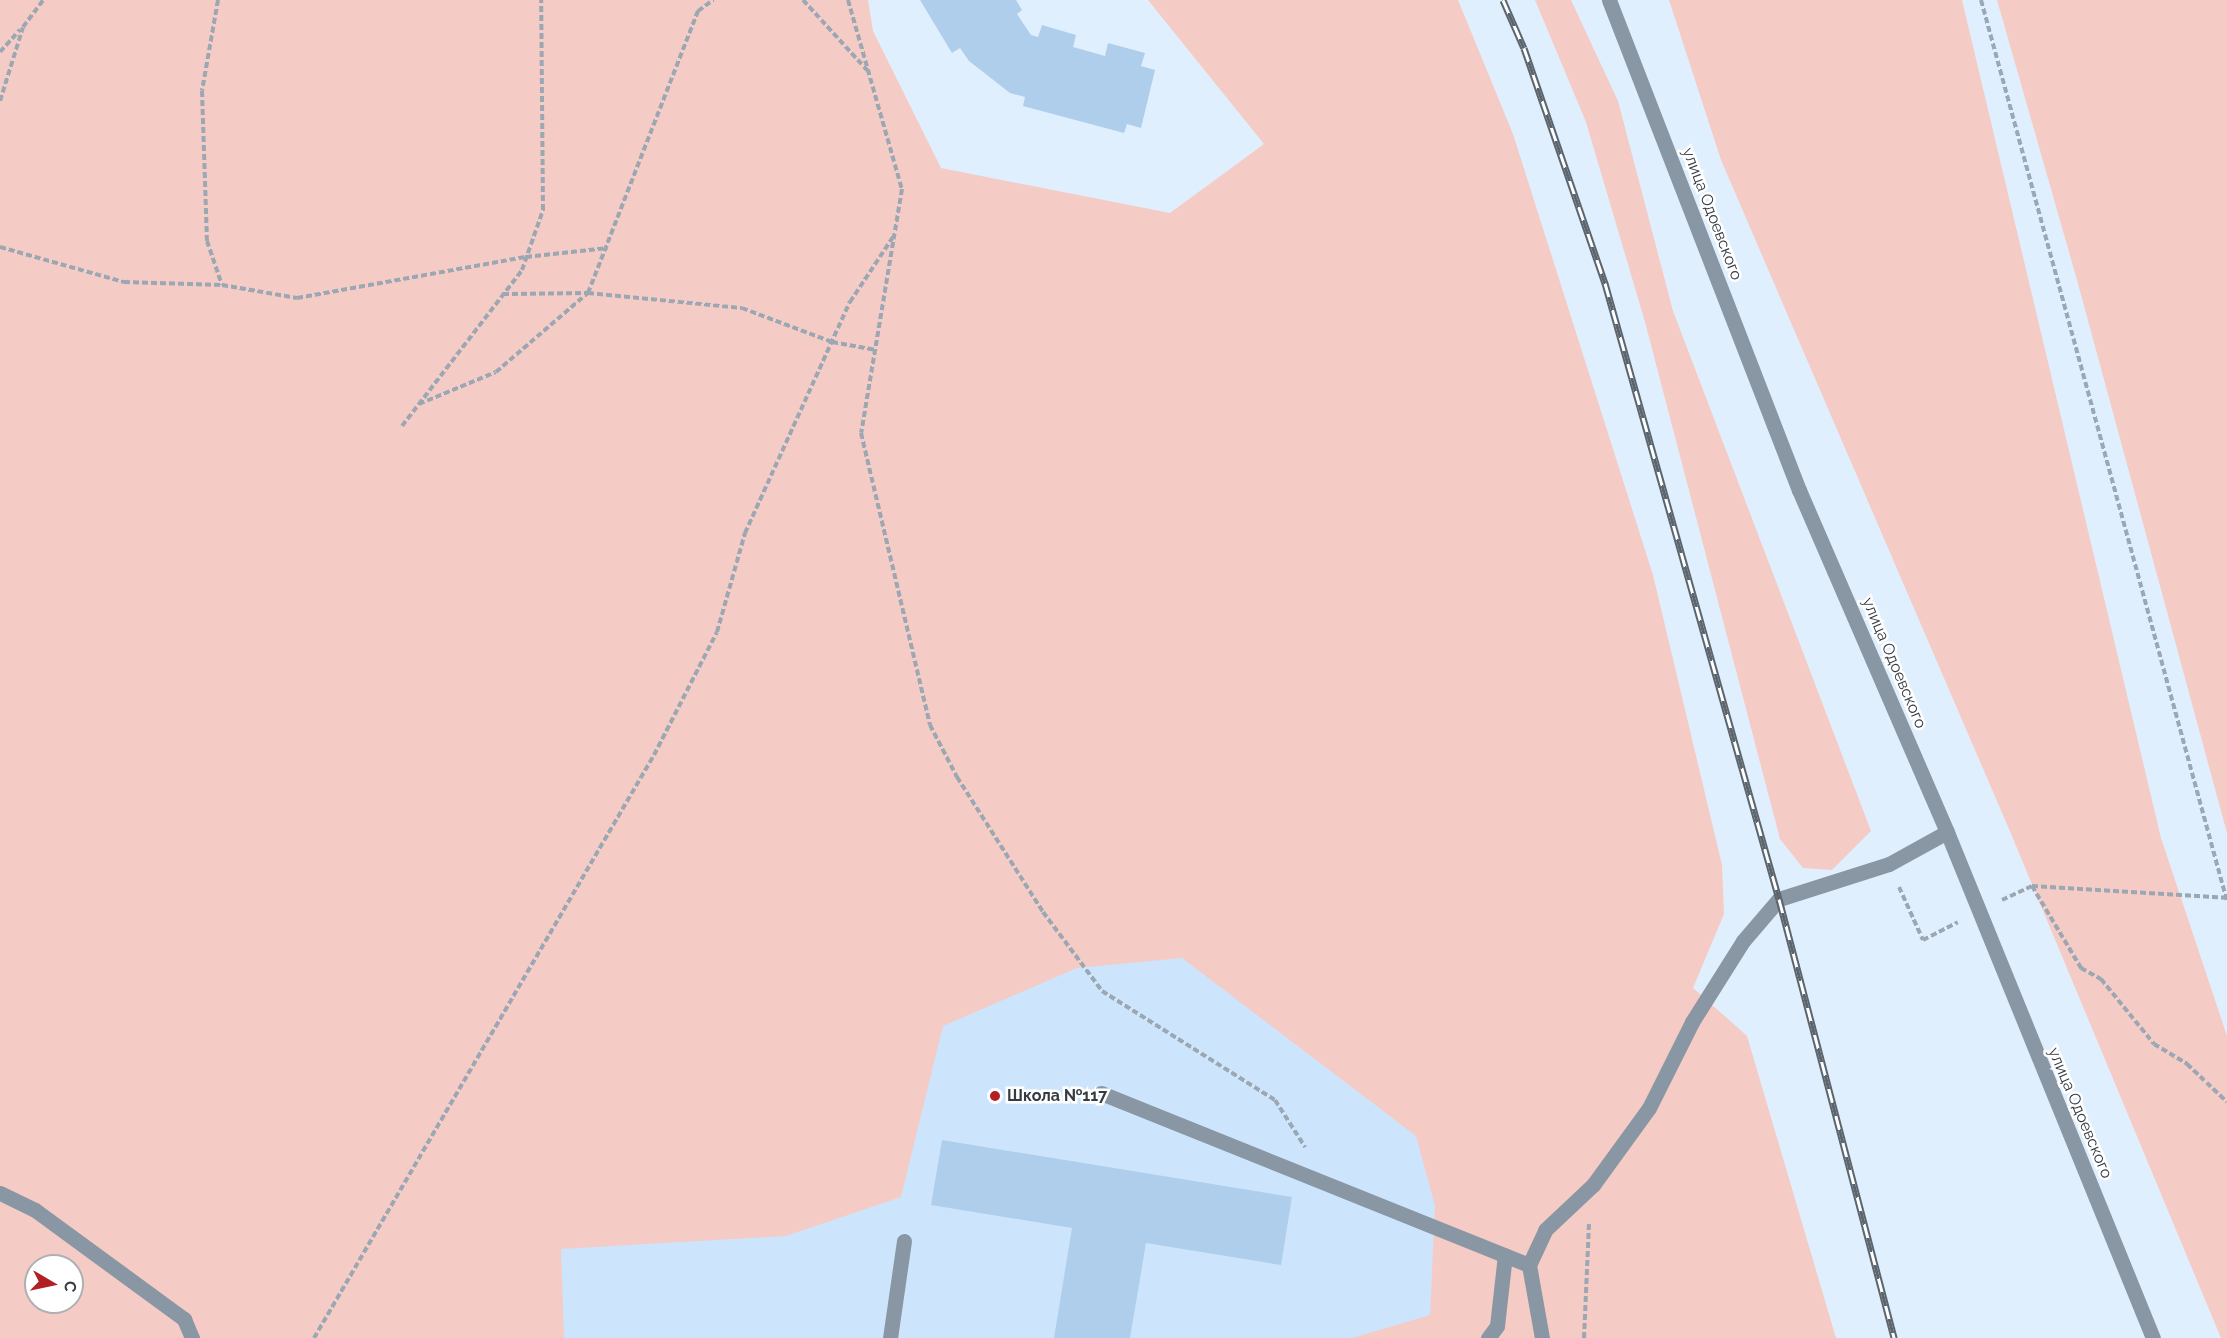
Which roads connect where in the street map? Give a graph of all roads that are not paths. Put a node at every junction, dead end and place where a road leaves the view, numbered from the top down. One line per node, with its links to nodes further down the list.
1 (1609, 0): 2 (street, улица Одоевского)
2 (1947, 832): 7 (street); 12 (street, улица Одоевского)
3 (1101, 1093): 6 (street)
4 (0, 1192): 8 (street)
5 (904, 1241): 9 (street)
6 (1505, 1255): 7 (street); 10 (street)
7 (1529, 1265): 11 (street)
8 (192, 1338)
9 (890, 1338)
10 (1488, 1338)
11 (1542, 1338)
12 (2153, 1338)

